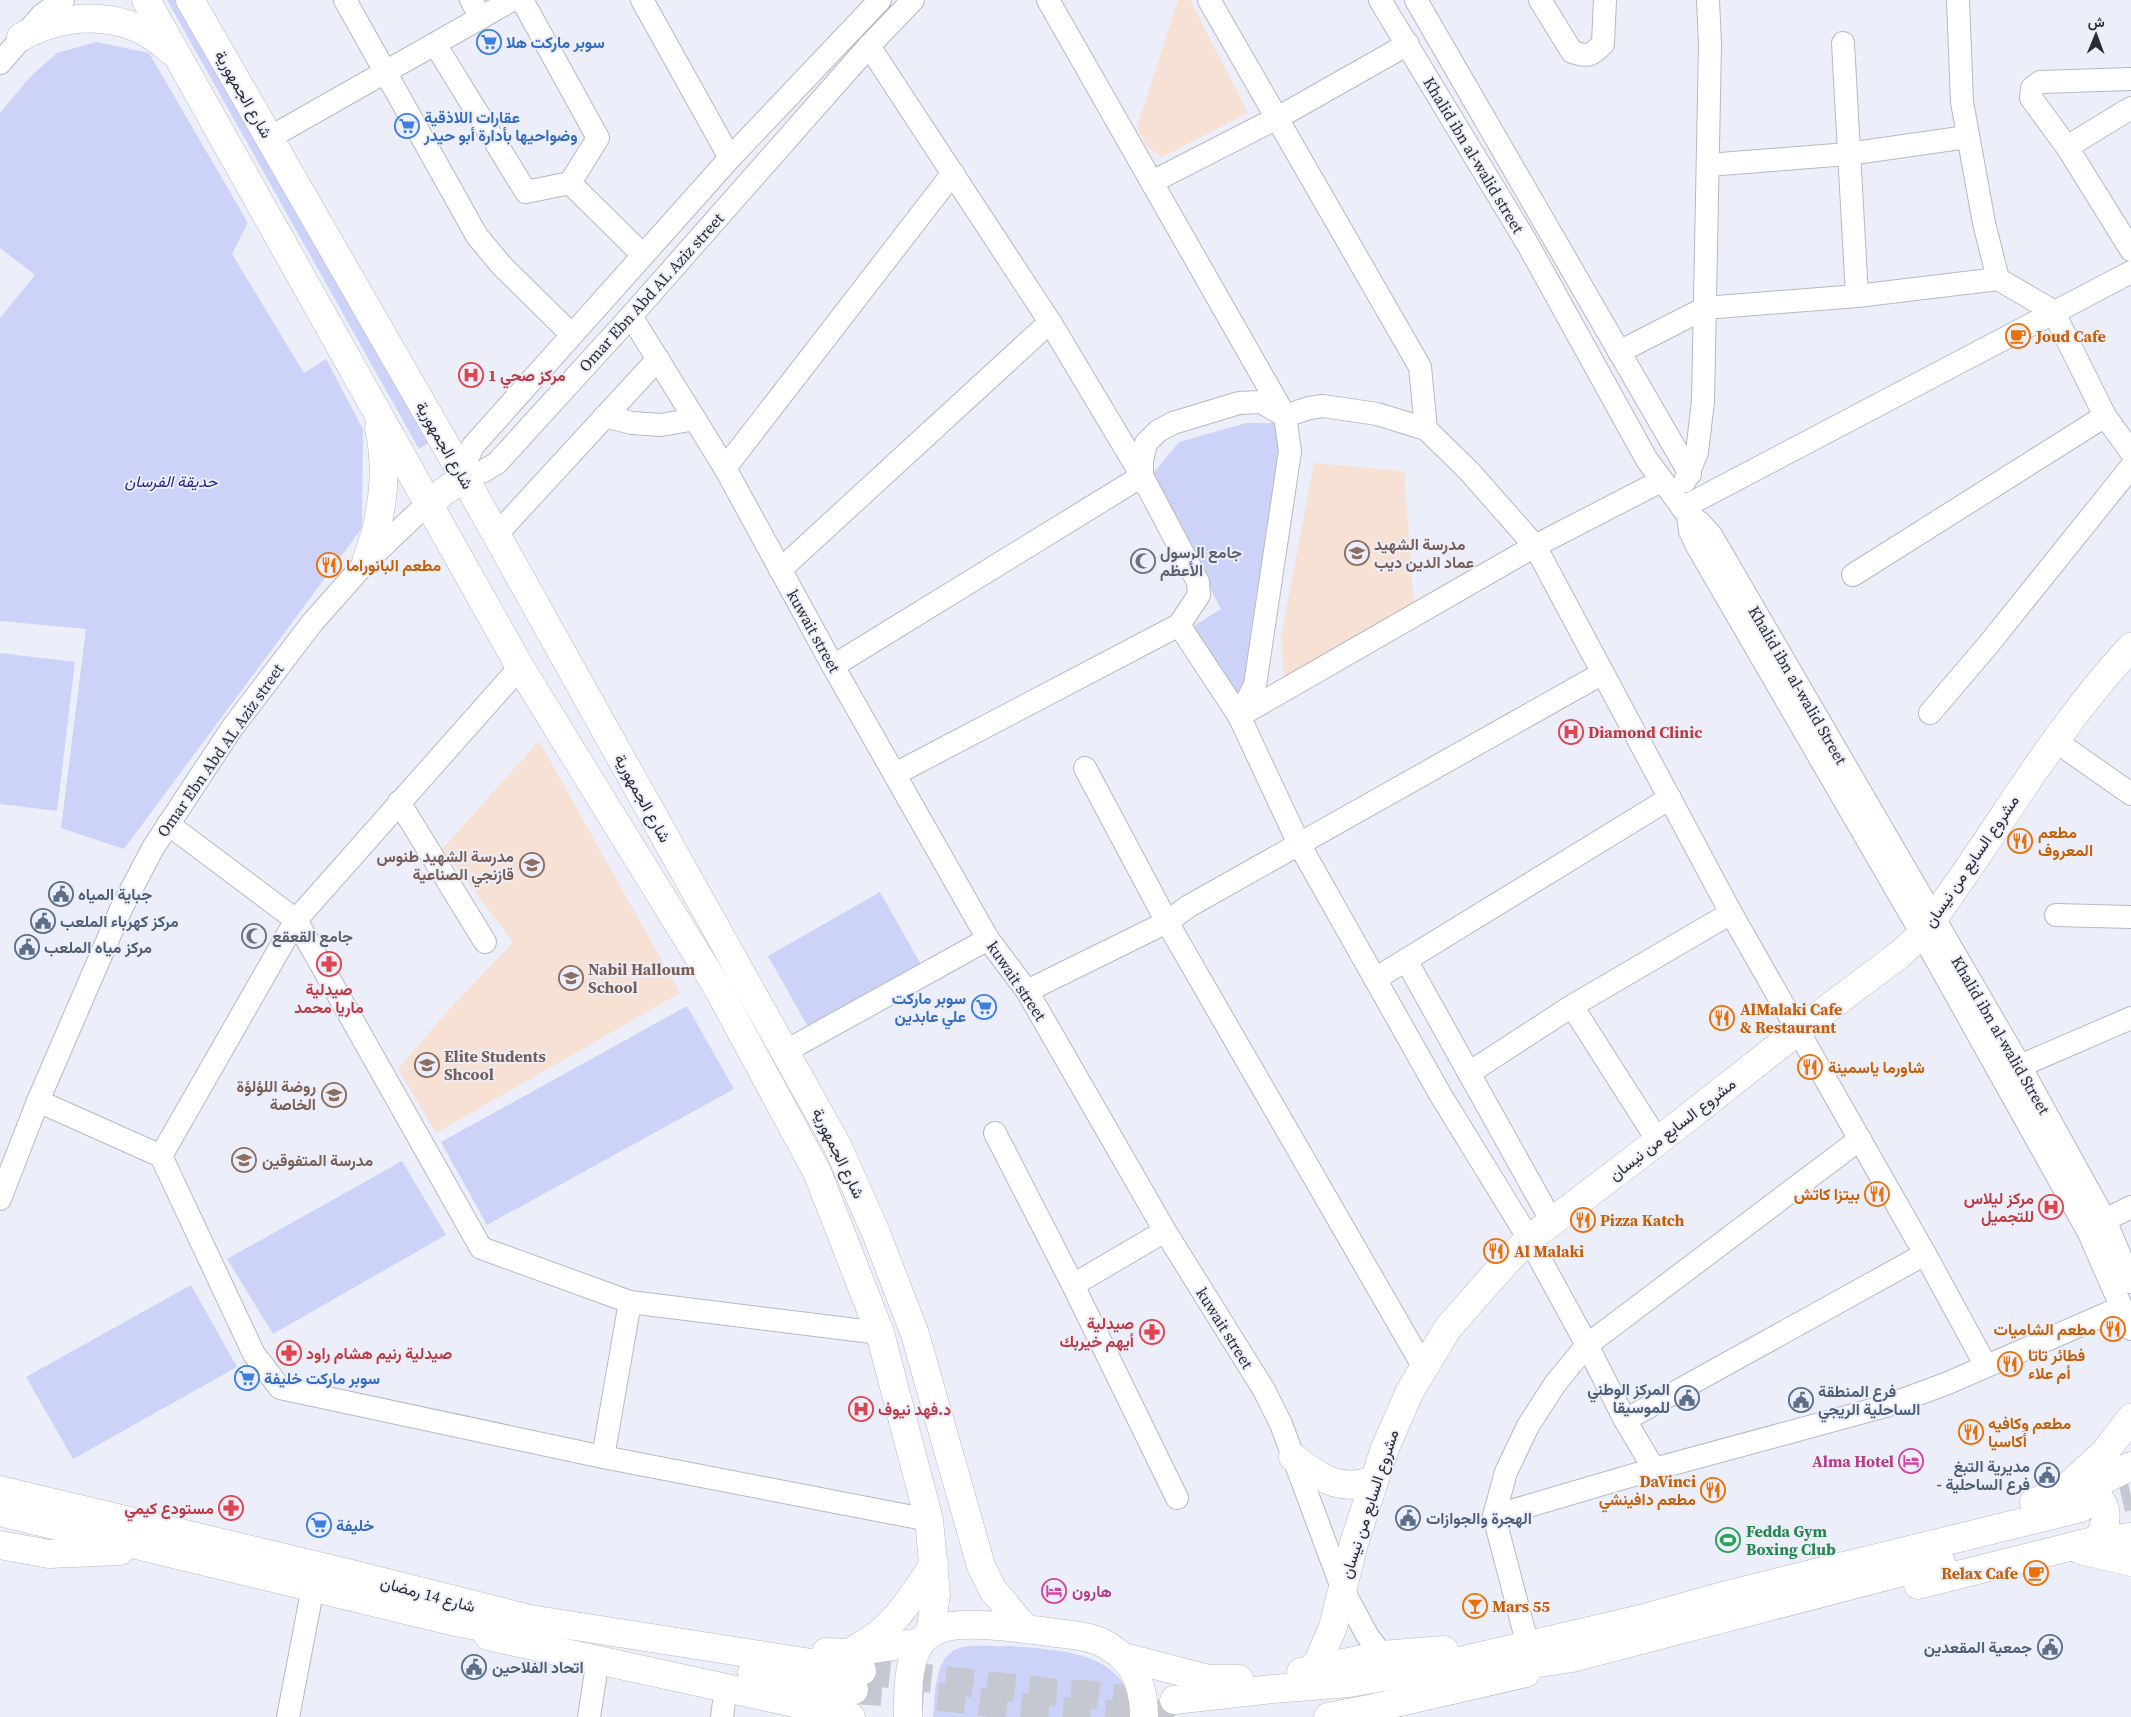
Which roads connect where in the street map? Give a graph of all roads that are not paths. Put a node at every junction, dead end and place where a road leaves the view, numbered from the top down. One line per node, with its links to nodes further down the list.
1 (64, 0): 19 (street)
2 (146, 0): 24 (main road, شارع الجمهورية)
3 (190, 0): 31 (main road, شارع الجمهورية)
4 (344, 0): 26 (street)
5 (512, 0): 18 (street)
6 (522, 0): 38 (street)
7 (642, 0): 34 (street)
8 (880, 0): 34 (street, Omar Ebn Abd AL Aziz street)
9 (913, 0): 23 (street, Omar Ebn Abd AL Aziz street)
10 (1048, 0): 37 (street)
11 (1210, 0): 29 (street)
12 (1380, 0): 22 (street, Khalid ibn al-walid street)
13 (1416, 0): 49 (street)
14 (1540, 0): 15 (street)
15 (1606, 0)
16 (1708, 0): 35 (street)
17 (1958, 0): 30 (street)
18 (476, 9): 21 (street)
19 (21, 37): 24 (main road); 25 (street)
20 (1843, 43): 33 (street)
21 (435, 44): 26 (street); 38 (street)
22 (1408, 44): 29 (street); 63 (street, Khalid ibn al-walid street)
23 (869, 46): 36 (street); 46 (street, Omar Ebn Abd AL Aziz street)
24 (178, 57): 51 (main road, شارع الجمهورية)
25 (0, 63)
26 (385, 71): 31 (street); 48 (street)
27 (2131, 79): 32 (street)
28 (2131, 108): 32 (street)
29 (1279, 118): 37 (street); 56 (street)
30 (1968, 137): 33 (street); 42 (street)
31 (269, 138): 62 (main road, شارع الجمهورية)
32 (2067, 147): 39 (street)
33 (1848, 154): 35 (street); 43 (street)
34 (730, 158): 40 (street, Omar Ebn Abd AL Aziz street)
35 (1708, 165): 44 (street)
36 (953, 173): 47 (street); 59 (street)
37 (1152, 182): 53 (street)
38 (570, 183): 40 (street)
39 (2131, 250)
40 (643, 255): 48 (street, Omar Ebn Abd AL Aziz street)
41 (2131, 272): 45 (street)
42 (1998, 278): 43 (street); 45 (street)
43 (1857, 296): 44 (street)
44 (1705, 308): 49 (street); 60 (street)
45 (2053, 311): 54 (street); 63 (street)
46 (631, 316): 50 (street, kuwait street); 62 (street, Omar Ebn Abd AL Aziz street)
47 (1050, 322): 61 (street); 68 (street)
48 (571, 334): 62 (street, Omar Ebn Abd AL Aziz street)
49 (1619, 352): 60 (street)
50 (658, 359): 52 (street); 55 (street, kuwait street)
51 (373, 405): 64 (main road, شارع الجمهورية); 67 (main road)
52 (605, 416): 55 (street); 65 (street)
53 (1285, 416): 56 (street); 61 (street); 76 (street)
54 (2106, 416): 57 (street); 69 (street)
55 (695, 419): 59 (street, kuwait street)
56 (1426, 429): 66 (street)
57 (2131, 452)
58 (2131, 467): 75 (street)
59 (725, 468): 68 (street, kuwait street)
60 (1690, 474): 63 (street)
61 (1142, 476): 70 (street); 72 (street)
62 (464, 477): 64 (main road); 65 (main road, شارع الجمهورية)
63 (1676, 500): 66 (street); 90 (street, Khalid ibn al-walid Street)
64 (427, 504): 67 (street, Omar Ebn Abd AL Aziz street); 73 (main road, شارع الجمهورية)
65 (496, 535): 99 (main road, شارع الجمهورية)
66 (1535, 546): 74 (street); 76 (street)
67 (366, 562): 83 (street, Omar Ebn Abd AL Aziz street)
68 (780, 570): 72 (street, kuwait street)
69 (1853, 575)
70 (1179, 625): 76 (street); 79 (street)
71 (2131, 647): 77 (main road, مشروع السابع من نيسان)
72 (834, 666): 79 (street, kuwait street)
73 (520, 667): 82 (street); 119 (main road, شارع الجمهورية)
74 (1603, 673): 81 (street); 84 (street)
75 (1930, 713)
76 (1239, 716): 84 (street)
77 (2054, 740): 80 (street); 90 (main road, مشروع السابع من نيسان)
78 (1086, 768): 89 (street)
79 (895, 774): 91 (street, kuwait street)
80 (2131, 794)
81 (1670, 798): 85 (street); 93 (street)
82 (399, 802): 88 (street); 92 (street)
83 (168, 824): 88 (street); 102 (street, Omar Ebn Abd AL Aziz street)
84 (1299, 844): 89 (street); 94 (street)
85 (1731, 913): 96 (street); 98 (street)
86 (2056, 915): 87 (street)
87 (2131, 917)
88 (296, 920): 106 (street); 116 (street)
89 (1167, 922): 95 (street); 121 (street)
90 (1927, 926): 98 (main road, مشروع السابع من نيسان); 100 (street, Khalid ibn al-walid Street); 117 (street)
91 (988, 938): 95 (street, kuwait street); 99 (street)
92 (485, 942)
93 (1406, 960): 94 (street); 101 (street)
94 (1375, 978): 112 (street)
95 (1027, 991): 111 (street, kuwait street)
96 (1572, 1006): 101 (street); 105 (street)
97 (2131, 1018): 100 (street)
98 (1798, 1030): 104 (street); 105 (main road, مشروع السابع من نيسان)
99 (786, 1051): 151 (main road, شارع الجمهورية)
100 (2020, 1066): 109 (street, Khalid ibn al-walid Street)
101 (1469, 1073): 110 (street)
102 (38, 1101): 106 (street); 107 (street, Omar Ebn Abd AL Aziz street)
103 (995, 1133): 115 (street)
104 (1860, 1139): 113 (street); 120 (street)
105 (1658, 1141): 110 (main road, مشروع السابع من نيسان)
106 (161, 1156): 125 (street)
107 (0, 1199)
108 (2131, 1207): 109 (street)
109 (2105, 1220): 114 (street, Khalid ibn al-walid Street)
110 (1552, 1222): 112 (main road, مشروع السابع من نيسان)
111 (1165, 1231): 115 (street); 126 (street, kuwait street)
112 (1529, 1239): 120 (street); 121 (main road, مشروع السابع من نيسان)
113 (1925, 1254): 122 (street); 124 (street)
114 (2131, 1282)
115 (1073, 1286): 133 (street)
116 (630, 1302): 119 (street); 125 (street)
117 (2122, 1307): 118 (street); 122 (street)
118 (2131, 1329)
119 (880, 1333): 137 (main road, شارع الجمهورية)
120 (1587, 1345): 124 (street); 136 (street)
121 (1423, 1366): 130 (main road, مشروع السابع من نيسان)
122 (1986, 1366): 128 (street)
123 (2131, 1418): 132 (main road)
124 (1625, 1420): 128 (street)
125 (603, 1457): 137 (street)
126 (1293, 1457): 130 (main road); 147 (street, kuwait street)
127 (2131, 1466): 135 (main road)
128 (1654, 1469): 136 (street)
129 (0, 1476): 138 (main road)
130 (1373, 1480): 147 (main road, مشروع السابع من نيسان)
131 (0, 1490): 138 (main road, شارع 14 رمضان)
132 (2057, 1496): 135 (main road); 148 (main road)
133 (1178, 1498)
134 (0, 1512): 138 (main road, شارع 14 رمضان)
135 (2087, 1515): 140 (main road); 142 (main road); 148 (main road); 149 (main road)
136 (1494, 1516): 153 (street)
137 (929, 1520): 145 (main road, شارع الجمهورية)
138 (110, 1528): 139 (main road); 143 (main road, شارع 14 رمضان); 150 (main road, شارع 14 رمضان)
139 (0, 1533)
140 (2131, 1537)
141 (0, 1545): 143 (main road)
142 (2069, 1548): 144 (main road); 149 (main road)
143 (157, 1550): 146 (main road, شارع 14 رمضان)
144 (2131, 1562)
145 (934, 1564): 152 (main road, شارع الجمهورية); 159 (main road)
146 (313, 1587): 150 (main road, شارع 14 رمضان); 163 (street)
147 (1342, 1588): 154 (street, kuwait street); 158 (main road, مشروع السابع من نيسان)
148 (1734, 1593): 153 (main road)
149 (1775, 1606): 156 (main road)
150 (458, 1611): 157 (main road); 159 (main road, شارع 14 رمضان)
151 (1024, 1627): 152 (main road, شارع 14 رمضان); 155 (main road, شارع 14 رمضان)
152 (926, 1638): 159 (main road, شارع 14 رمضان); 167 (main road, شارع الجمهورية)
153 (1528, 1646): 154 (main road); 156 (main road)
154 (1382, 1655): 158 (main road)
155 (1124, 1658): 158 (main road); 168 (main road)
156 (1572, 1658): 161 (main road)
157 (598, 1659): 160 (main road); 164 (street)
158 (1310, 1670)
159 (854, 1671)
160 (726, 1687): 165 (street); 166 (main road)
161 (1374, 1713): 162 (main road)
162 (1337, 1716)
163 (288, 1717)
164 (588, 1717)
165 (722, 1717)
166 (850, 1717)
167 (908, 1717)
168 (1144, 1717)

